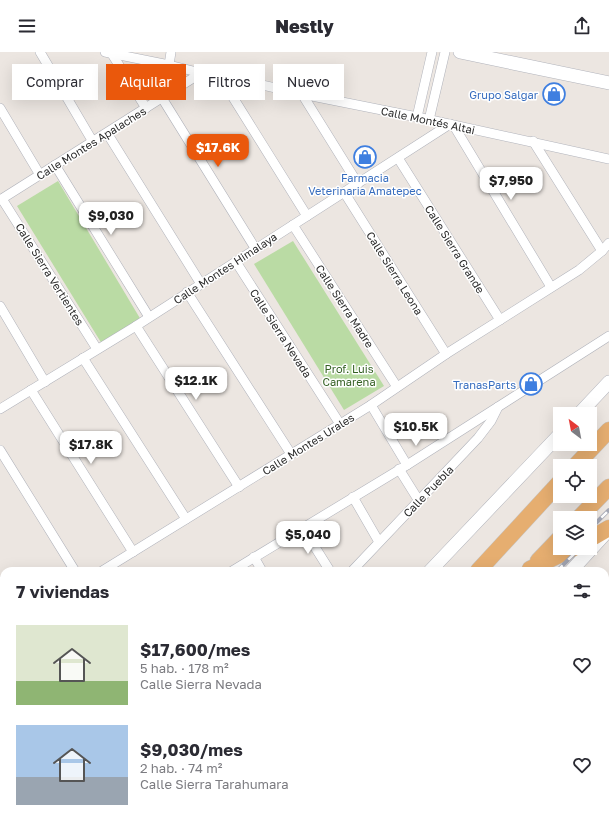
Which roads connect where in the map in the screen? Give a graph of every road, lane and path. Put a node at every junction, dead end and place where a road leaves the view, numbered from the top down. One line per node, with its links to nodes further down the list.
1 (40, 52): 23 (street)
2 (156, 52): 8 (street)
3 (171, 52): 10 (street)
4 (432, 52): 19 (street)
5 (445, 52): 20 (street)
6 (460, 52): 11 (main road)
7 (109, 53): 8 (street, Calle Montés Altai); 18 (street)
8 (154, 62): 9 (street, Calle Montés Altai)
9 (164, 64)
10 (169, 64)
11 (608, 82)
12 (159, 100): 18 (street, Calle Montes Apalaches)
13 (163, 100): 35 (street)
14 (235, 100): 32 (street)
15 (306, 100): 29 (street)
16 (332, 100): 19 (street, Calle Montés Altai)
17 (0, 108): 28 (street)
18 (146, 108): 22 (street, Calle Montes Apalaches)
19 (417, 117): 20 (street, Calle Montés Altai)
20 (429, 120): 21 (street, Calle Montés Altai)
21 (452, 125): 24 (street, Calle Montés Altai); 25 (street, Calle Montes Himalaya); 39 (street)
22 (107, 133): 23 (street, Calle Montes Apalaches); 38 (street)
23 (93, 142): 27 (street, Calle Montes Apalaches)
24 (532, 142): 26 (street, Calle Montés Altai); 36 (street)
25 (398, 158): 29 (street, Calle Montes Himalaya); 43 (street, Calle Sierra Grande)
26 (609, 160)
27 (55, 166): 28 (street, Calle Montes Apalaches); 42 (street)
28 (40, 175): 31 (street, Calle Montes Apalaches)
29 (358, 184): 30 (street, Calle Montes Himalaya)
30 (344, 192): 32 (street, Calle Montes Himalaya); 47 (street, Calle Sierra Leona)
31 (1, 200): 46 (street, Calle Sierra Vertientes)
32 (307, 216): 33 (street, Calle Montes Himalaya)
33 (293, 225): 35 (street, Calle Montes Himalaya); 51 (street, Calle Sierra Madre)
34 (609, 243): 36 (street, Calle Montes Urales)
35 (255, 248): 37 (street, Calle Montes Himalaya)
36 (602, 251): 39 (street, Calle Montes Urales)
37 (236, 262): 38 (street, Calle Montes Himalaya); 57 (street, Calle Sierra Nevada)
38 (201, 284): 40 (street, Calle Montes Himalaya)
39 (551, 287): 43 (street, Calle Montes Urales)
40 (187, 292): 42 (street, Calle Montes Himalaya); 61 (street)
41 (0, 306): 49 (street)
42 (149, 317): 44 (street, Calle Montes Himalaya)
43 (500, 320): 47 (street, Calle Montes Urales)
44 (136, 326): 46 (street, Calle Montes Himalaya); 64 (street)
45 (609, 336): 54 (street)
46 (97, 349): 48 (street, Calle Montes Himalaya)
47 (446, 354): 51 (street, Calle Montes Urales)
48 (83, 358): 49 (street, Calle Montes Himalaya); 70 (street)
49 (45, 382): 52 (street, Calle Montes Himalaya)
50 (609, 382): 55 (main road)
51 (396, 387): 53 (street, Calle Montes Urales)
52 (31, 390): 56 (street, Calle Montes Himalaya); 76 (street)
53 (371, 405): 57 (street, Calle Montes Urales); 63 (street)
54 (498, 406): 63 (street); 68 (street, Calle Puebla)
55 (586, 407)
56 (0, 409)
57 (340, 424): 61 (street, Calle Montes Urales)
58 (609, 430): 62 (highway)
59 (553, 441): 85 (main road)
60 (0, 450): 79 (street)
61 (291, 454): 64 (street, Calle Montes Urales)
62 (582, 459)
63 (403, 467): 67 (street); 68 (street)
64 (239, 487): 70 (street, Calle Montes Urales)
65 (609, 487): 69 (highway)
66 (553, 490): 86 (highway)
67 (353, 497): 71 (street); 74 (street)
68 (419, 501): 74 (street, Calle Puebla)
69 (586, 511)
70 (186, 519): 76 (street, Calle Montes Urales)
71 (303, 528): 78 (street); 83 (street)
72 (609, 529): 73 (highway); 89 (main road)
73 (597, 535)
74 (379, 542): 84 (street, Calle Puebla)
75 (553, 545): 87 (highway)
76 (133, 552): 80 (street, Calle Montes Urales)
77 (560, 555): 88 (highway)
78 (254, 557): 81 (street); 82 (street)
79 (73, 567)
80 (109, 567)
81 (238, 567)
82 (260, 567)
83 (327, 567)
84 (356, 567)
85 (434, 567)
86 (482, 567)
87 (532, 567)
88 (535, 567)
89 (575, 567)

